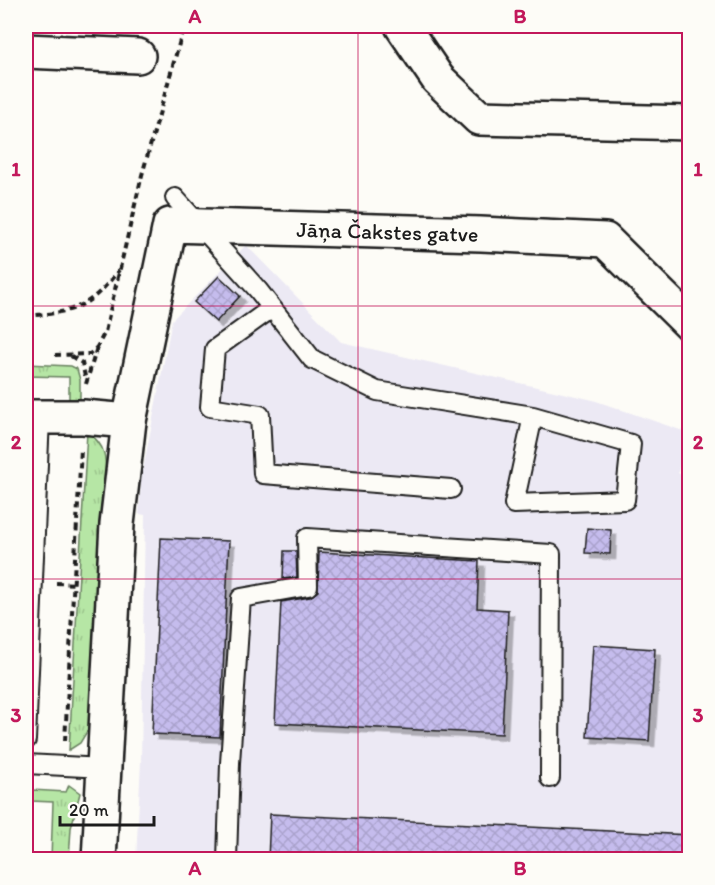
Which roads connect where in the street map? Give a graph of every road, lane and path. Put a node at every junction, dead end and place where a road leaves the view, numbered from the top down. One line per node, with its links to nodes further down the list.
1 (184, 26): 7 (path)
2 (402, 26): 5 (main road)
3 (26, 51): 4 (main road)
4 (138, 56)
5 (690, 123)
6 (173, 211): 8 (lane); 10 (main road, Jāņa Čakstes gatve); 18 (main road)
7 (122, 267): 9 (path); 11 (path)
8 (272, 308): 16 (lane); 20 (lane)
9 (26, 316)
10 (690, 324)
11 (97, 347): 13 (path); 14 (path)
12 (55, 355): 13 (path)
13 (69, 356): 14 (path)
14 (86, 385): 15 (path)
15 (85, 393)
16 (533, 416): 16 (lane)
17 (33, 418): 18 (main road); 21 (lane)
18 (129, 421): 24 (main road)
19 (81, 443): 22 (path)
20 (451, 489)
21 (26, 740)
22 (65, 751)
23 (26, 764): 24 (lane)
24 (104, 768): 26 (main road)
25 (550, 778): 27 (lane)
26 (99, 860)
27 (227, 860)

